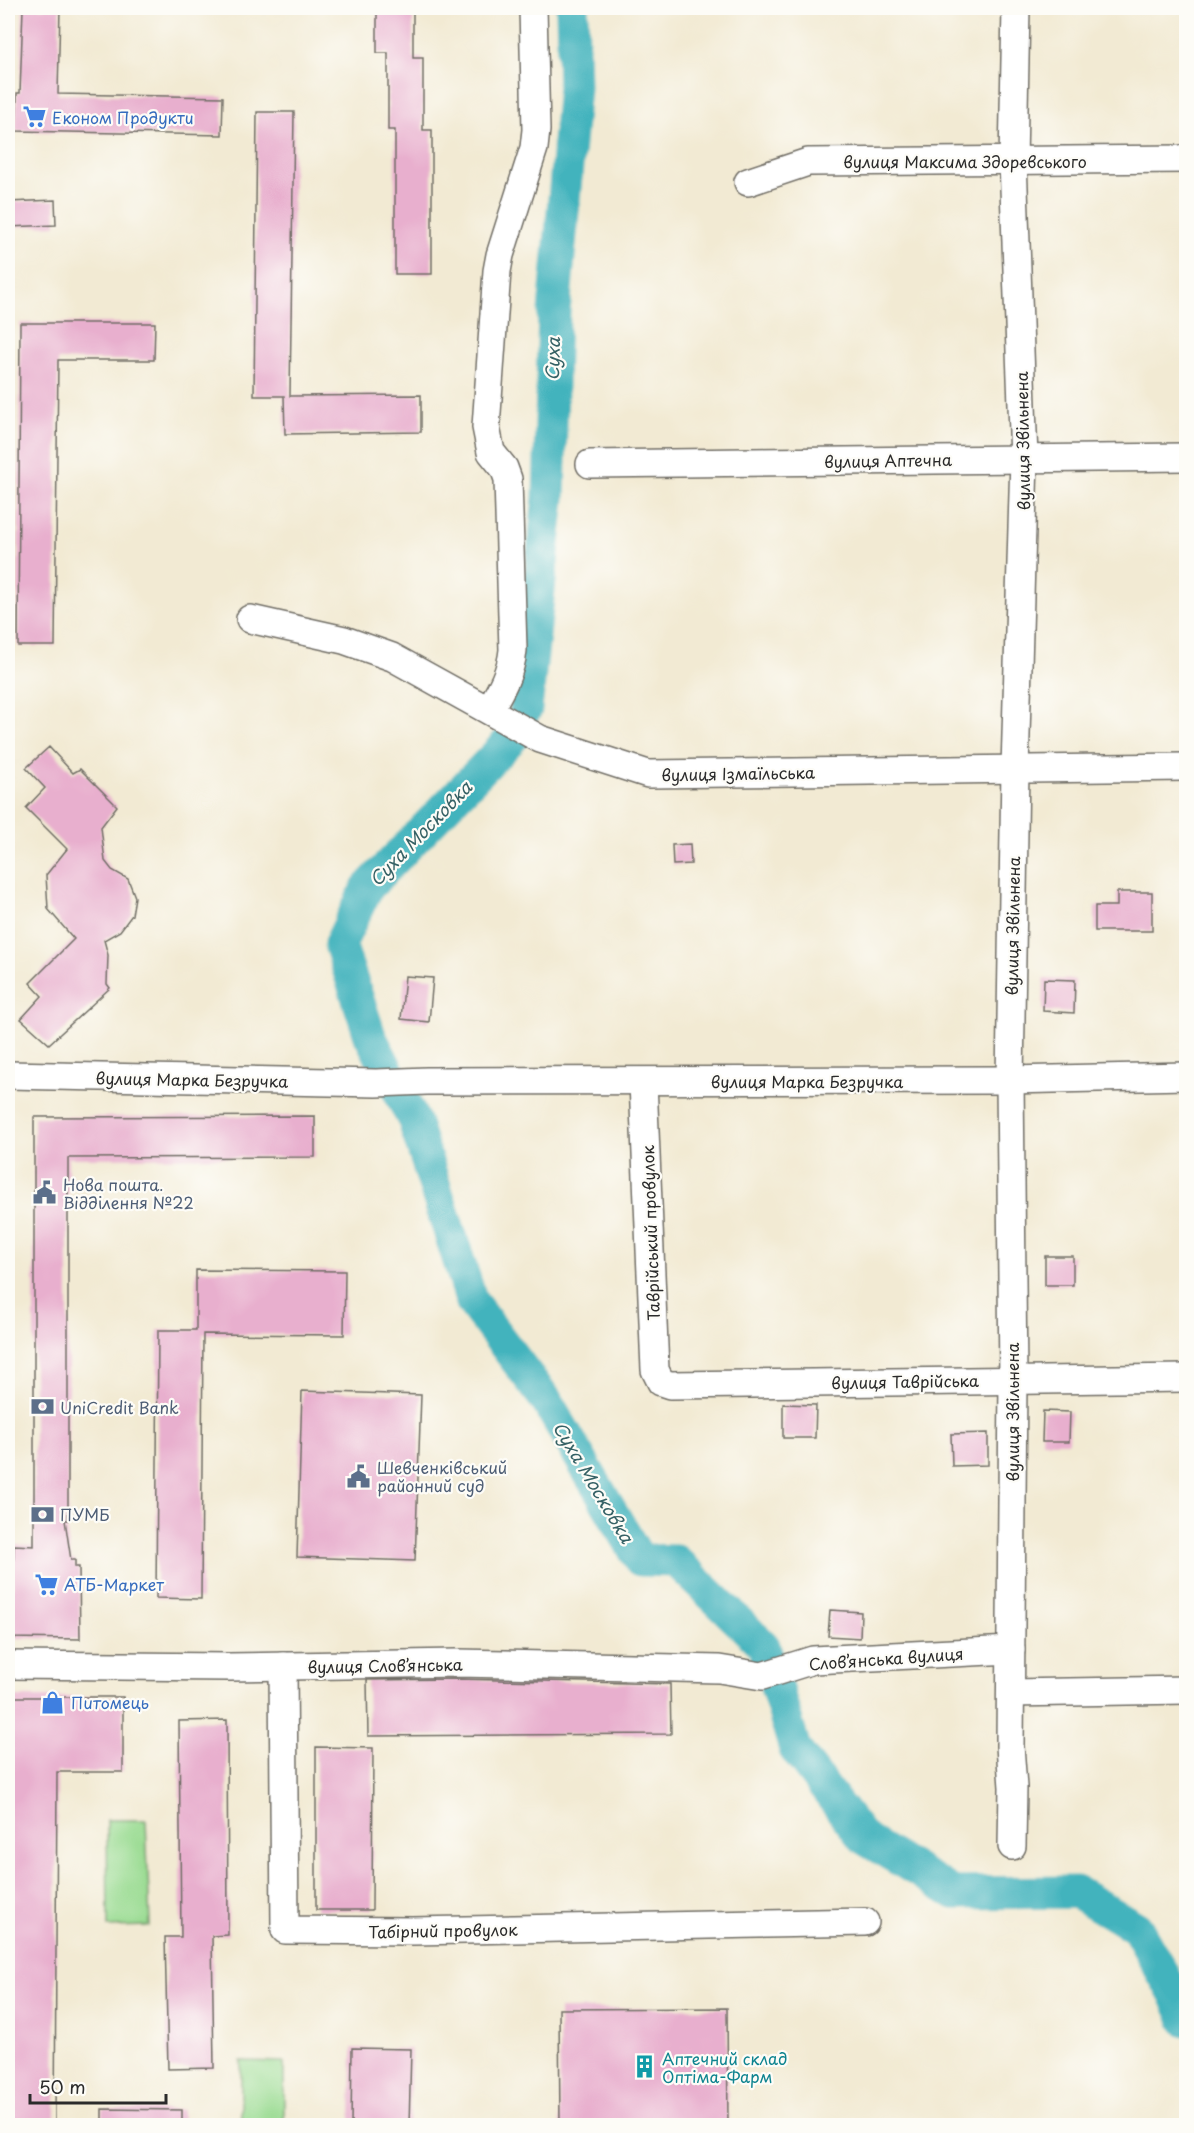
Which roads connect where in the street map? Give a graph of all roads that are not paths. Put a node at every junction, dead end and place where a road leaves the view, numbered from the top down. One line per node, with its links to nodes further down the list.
1 (533, 8): 10 (street)
2 (1016, 8): 4 (street, вулиця Звільнена)
3 (1186, 159): 4 (street, вулиця Максима Здоревського)
4 (1013, 160): 5 (street, вулиця Максима Здоревського); 7 (street, вулиця Звільнена)
5 (748, 182)
6 (1186, 457): 7 (street, вулиця Аптечна)
7 (1024, 459): 8 (street, вулиця Аптечна); 12 (street, вулиця Звільнена)
8 (590, 464)
9 (250, 619): 10 (street, вулиця Ізмаїльська)
10 (489, 710): 12 (street, вулиця Ізмаїльська)
11 (1186, 767): 12 (street, вулиця Ізмаїльська)
12 (1015, 769): 15 (street, вулиця Звільнена)
13 (8, 1075): 16 (street, вулиця Марка Безручка)
14 (1186, 1076): 15 (street, вулиця Марка Безручка)
15 (1010, 1080): 16 (street, вулиця Марка Безручка); 18 (street, вулиця Звільнена)
16 (643, 1082): 19 (street, Таврійський провулок)
17 (1186, 1378): 18 (street, вулиця Таврійська)
18 (1013, 1379): 19 (street, вулиця Таврійська); 20 (street, вулиця Звільнена)
19 (661, 1382)
20 (1011, 1650): 23 (street, Слов’янська вулиця); 25 (street, вулиця Звільнена)
21 (8, 1665): 22 (street, вулиця Слов’янська)
22 (283, 1666): 23 (street, вулиця Слов’янська); 27 (street, Табірний провулок)
23 (773, 1672)
24 (1186, 1690): 25 (street)
25 (1011, 1694): 26 (street, вулиця Звільнена)
26 (1012, 1845)
27 (865, 1922)

